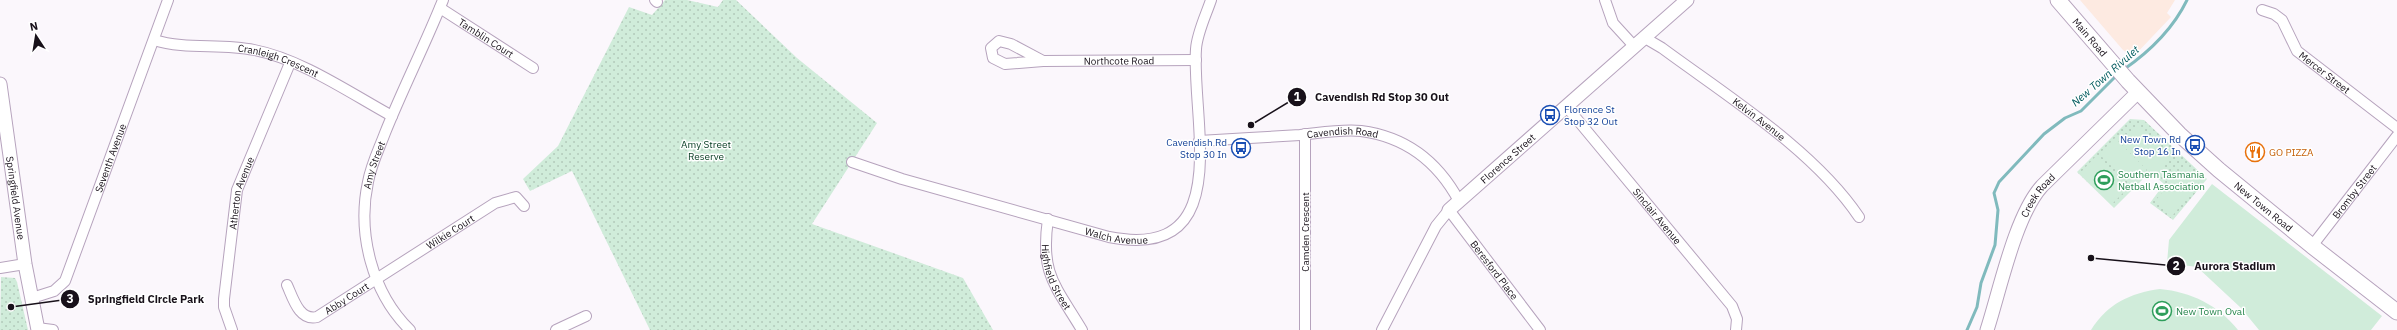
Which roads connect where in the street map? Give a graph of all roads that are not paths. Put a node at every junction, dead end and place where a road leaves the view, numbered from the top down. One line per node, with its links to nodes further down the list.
1 (168, 0): 9 (street, Seventh Avenue)
2 (1211, 0): 11 (street, Walch Avenue)
3 (1605, 0): 10 (street)
4 (1687, 0): 8 (street, Florence Street)
5 (2058, 0): 16 (main road, Main Road)
6 (442, 4): 14 (street, Tamblin Court); 18 (street, Amy Street)
7 (2262, 10): 19 (street, Mercer Street)
8 (1645, 38): 10 (street, Florence Street); 27 (street, Kelvin Avenue)
9 (154, 40): 13 (street, Cranleigh Crescent); 34 (street, Seventh Avenue)
10 (1634, 46): 17 (street, Florence Street)
11 (1196, 60): 12 (street, Northcote Road); 22 (street, Walch Avenue)
12 (1043, 61)
13 (290, 62): 18 (street, Cranleigh Crescent); 39 (street, Atherton Avenue)
14 (533, 68)
15 (0, 84): 30 (street, Springfield Avenue)
16 (2138, 92): 29 (main road, New Town Road); 47 (street, Creek Road)
17 (1566, 106): 24 (street, Florence Street); 46 (street, Sinclair Avenue)
18 (392, 116): 32 (street, Amy Street)
19 (2397, 128)
20 (1305, 134): 22 (street, Cavendish Road); 24 (street, Cavendish Road); 43 (street, Camden Crescent)
21 (2397, 136): 29 (street, Bromby Street)
22 (1199, 141): 28 (street, Walch Avenue)
23 (852, 162): 28 (street, Walch Avenue)
24 (1459, 201): 26 (street, Florence Street)
25 (524, 206): 32 (street, Wilkie Court)
26 (1449, 210): 44 (street, Florence Street); 45 (street, Beresford Place)
27 (1859, 217)
28 (1048, 219): 42 (street, Highfield Street)
29 (2312, 246): 35 (main road, New Town Road)
30 (25, 264): 31 (street); 34 (street, Springfield Avenue)
31 (0, 268)
32 (376, 279): 33 (street, Abby Court); 40 (street, Amy Street)
33 (288, 285)
34 (32, 298): 37 (street, Springfield Avenue)
35 (2397, 312)
36 (586, 316): 41 (street)
37 (38, 329): 38 (street)
38 (53, 330)
39 (232, 330)
40 (410, 330)
41 (556, 330)
42 (1082, 330)
43 (1305, 330)
44 (1382, 330)
45 (1540, 330)
46 (1736, 330)
47 (1987, 330)

